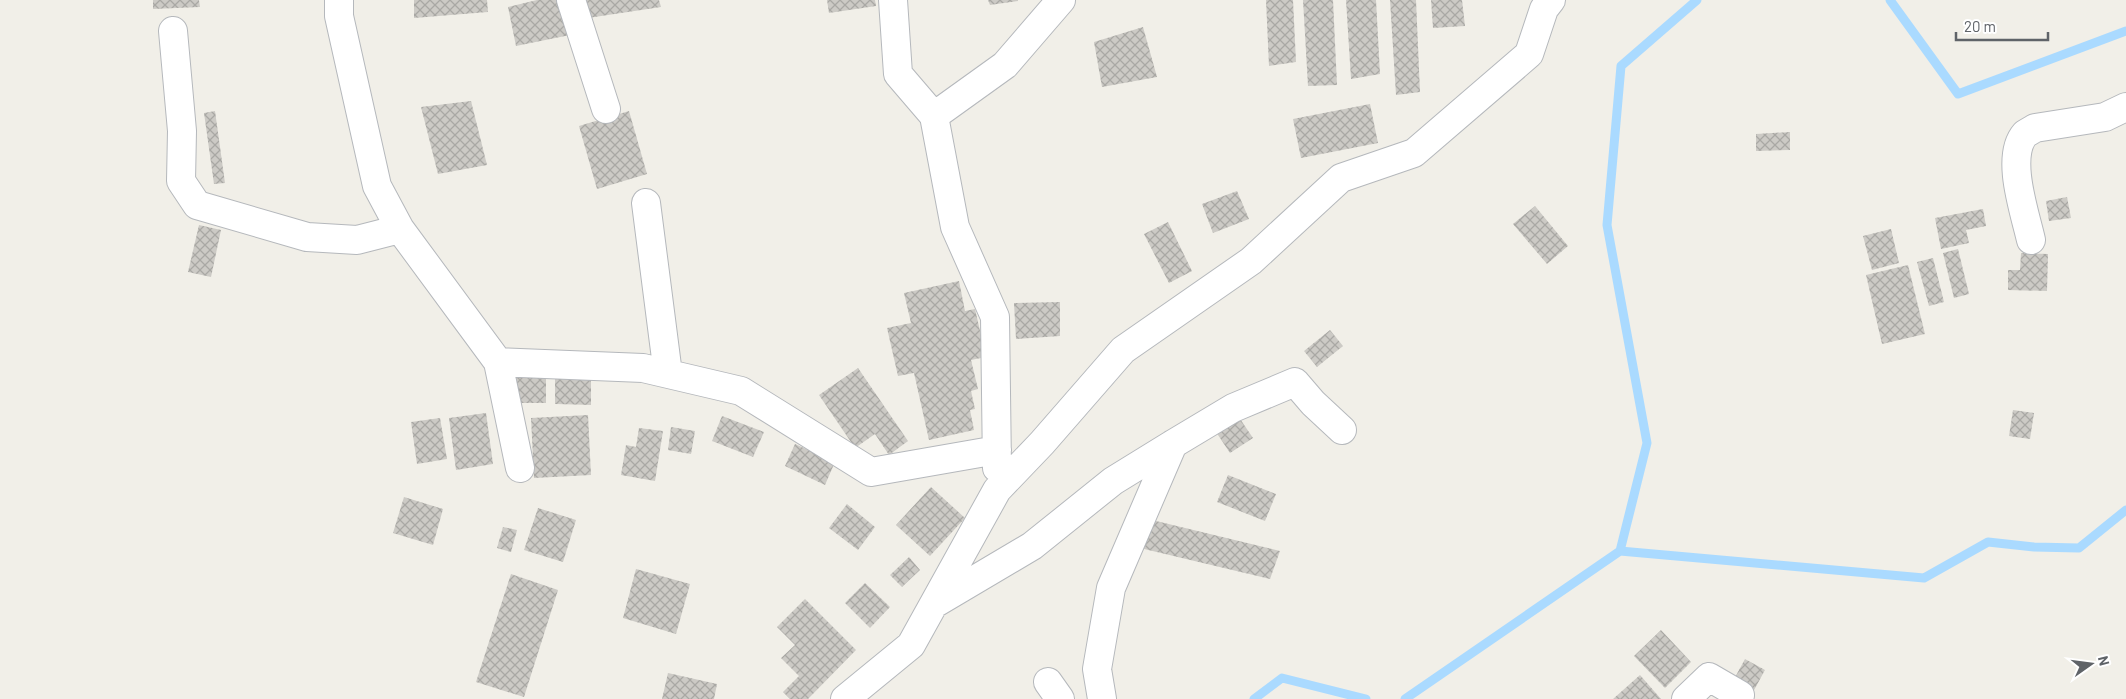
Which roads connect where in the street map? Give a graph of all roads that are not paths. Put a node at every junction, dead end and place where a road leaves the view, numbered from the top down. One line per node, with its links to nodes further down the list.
1 (339, 0): 11 (street)
2 (571, 0): 8 (street)
3 (893, 0): 9 (street)
4 (1061, 0): 9 (street)
5 (1551, 0): 19 (street)
6 (173, 31): 11 (street)
7 (2126, 107): 12 (street)
8 (606, 109)
9 (934, 116): 17 (street)
10 (646, 203): 14 (street)
11 (400, 229): 13 (street)
12 (2031, 240)
13 (498, 362): 14 (street); 18 (street)
14 (668, 374): 17 (street)
15 (1342, 430): 16 (street)
16 (1173, 444): 20 (street); 23 (street)
17 (997, 450): 19 (street)
18 (520, 468)
19 (997, 490): 20 (street)
20 (933, 605): 22 (street)
21 (1740, 695): 24 (street)
22 (845, 699)
23 (1102, 699)
24 (1686, 699)

